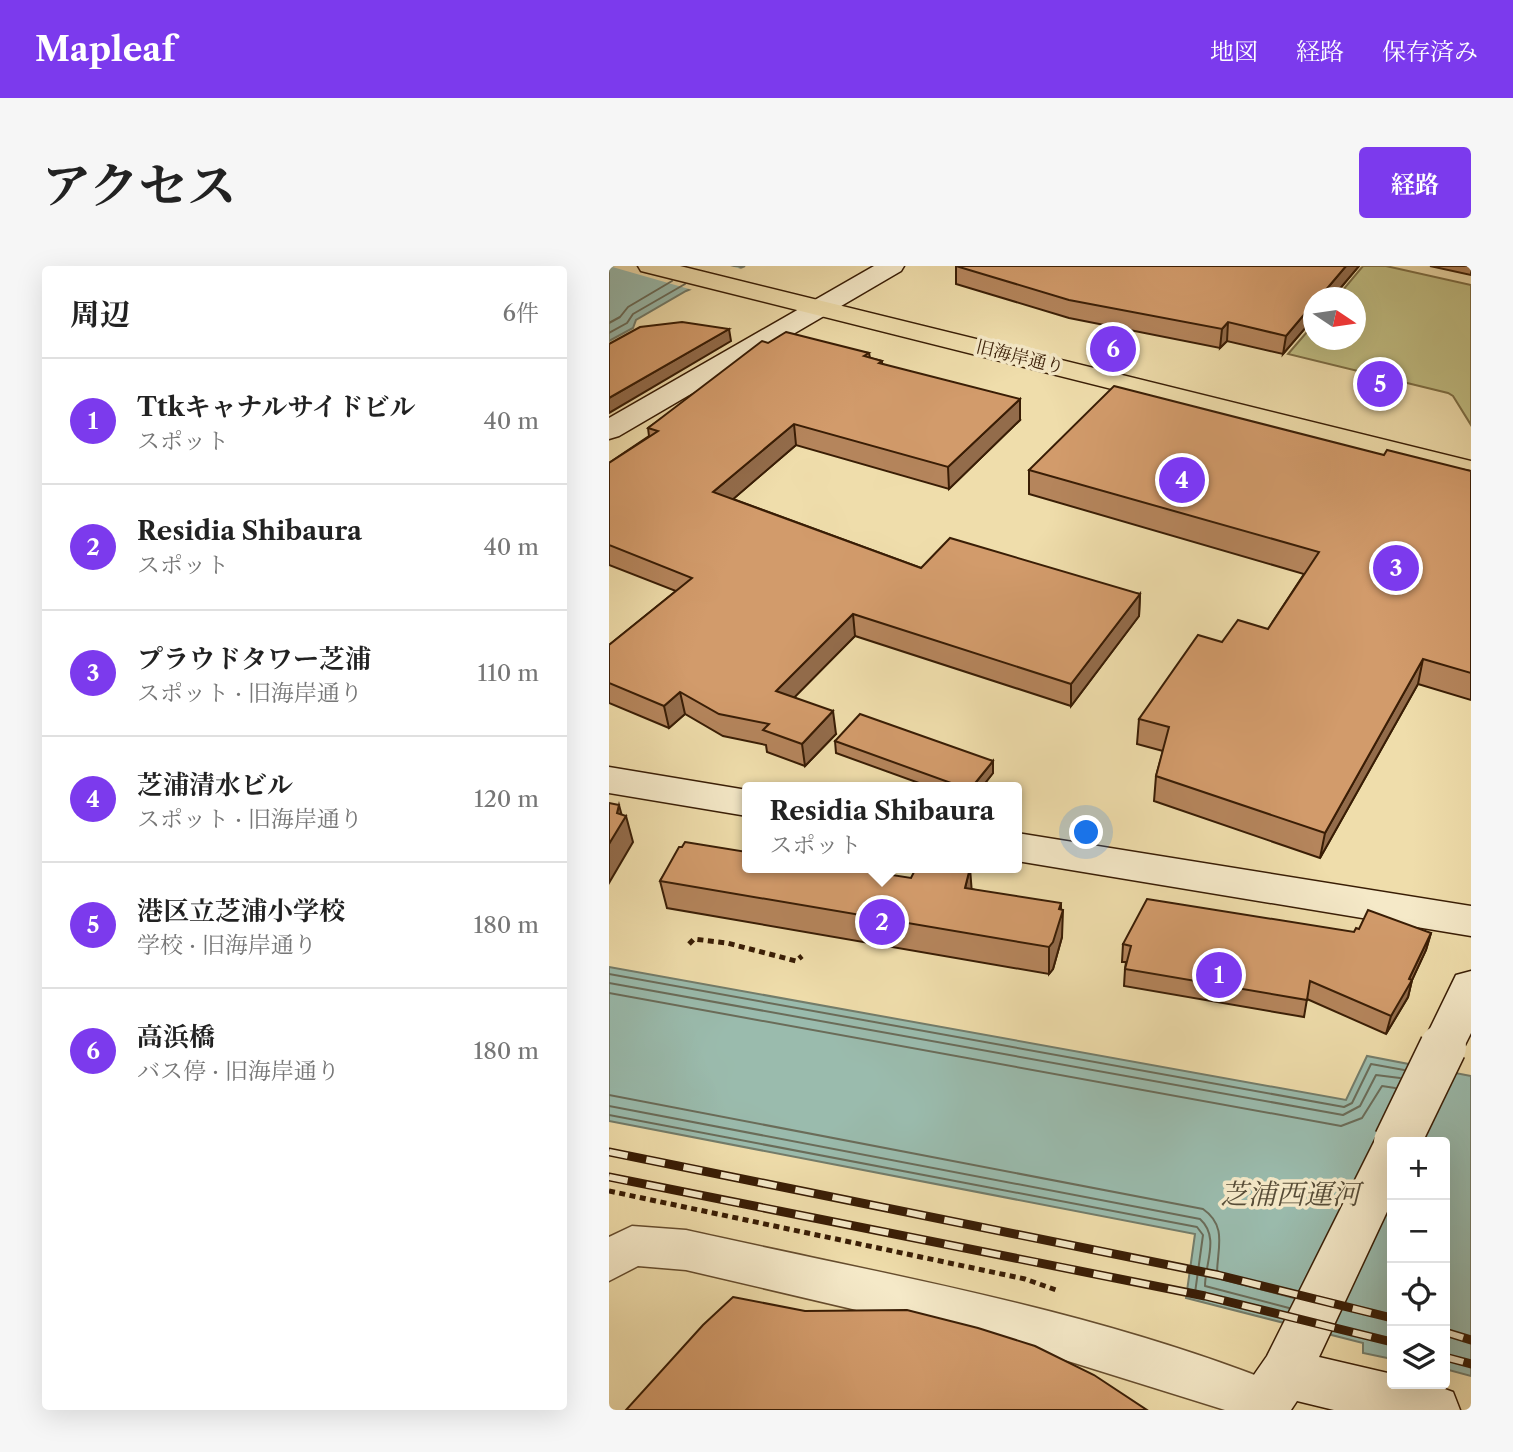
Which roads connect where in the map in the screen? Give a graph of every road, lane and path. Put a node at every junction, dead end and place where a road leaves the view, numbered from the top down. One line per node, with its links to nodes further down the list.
1 (650, 266): 3 (main road, 旧海岸通り)
2 (892, 266): 4 (street)
3 (715, 274): 4 (main road, 旧海岸通り)
4 (828, 303): 5 (street); 6 (main road, 旧海岸通り); 7 (main road, 旧海岸通り)
5 (609, 430)
6 (1471, 450)
7 (1471, 470)
8 (609, 780): 9 (street)
9 (742, 802)
10 (1022, 848): 11 (street)
11 (1471, 921)
12 (688, 944): 13 (path)
13 (802, 956)
14 (1471, 987): 15 (street, bridge)
15 (1399, 1137)
16 (1387, 1162): 18 (street)
17 (609, 1261): 18 (street)
18 (1270, 1395): 19 (street)
19 (1434, 1410)

